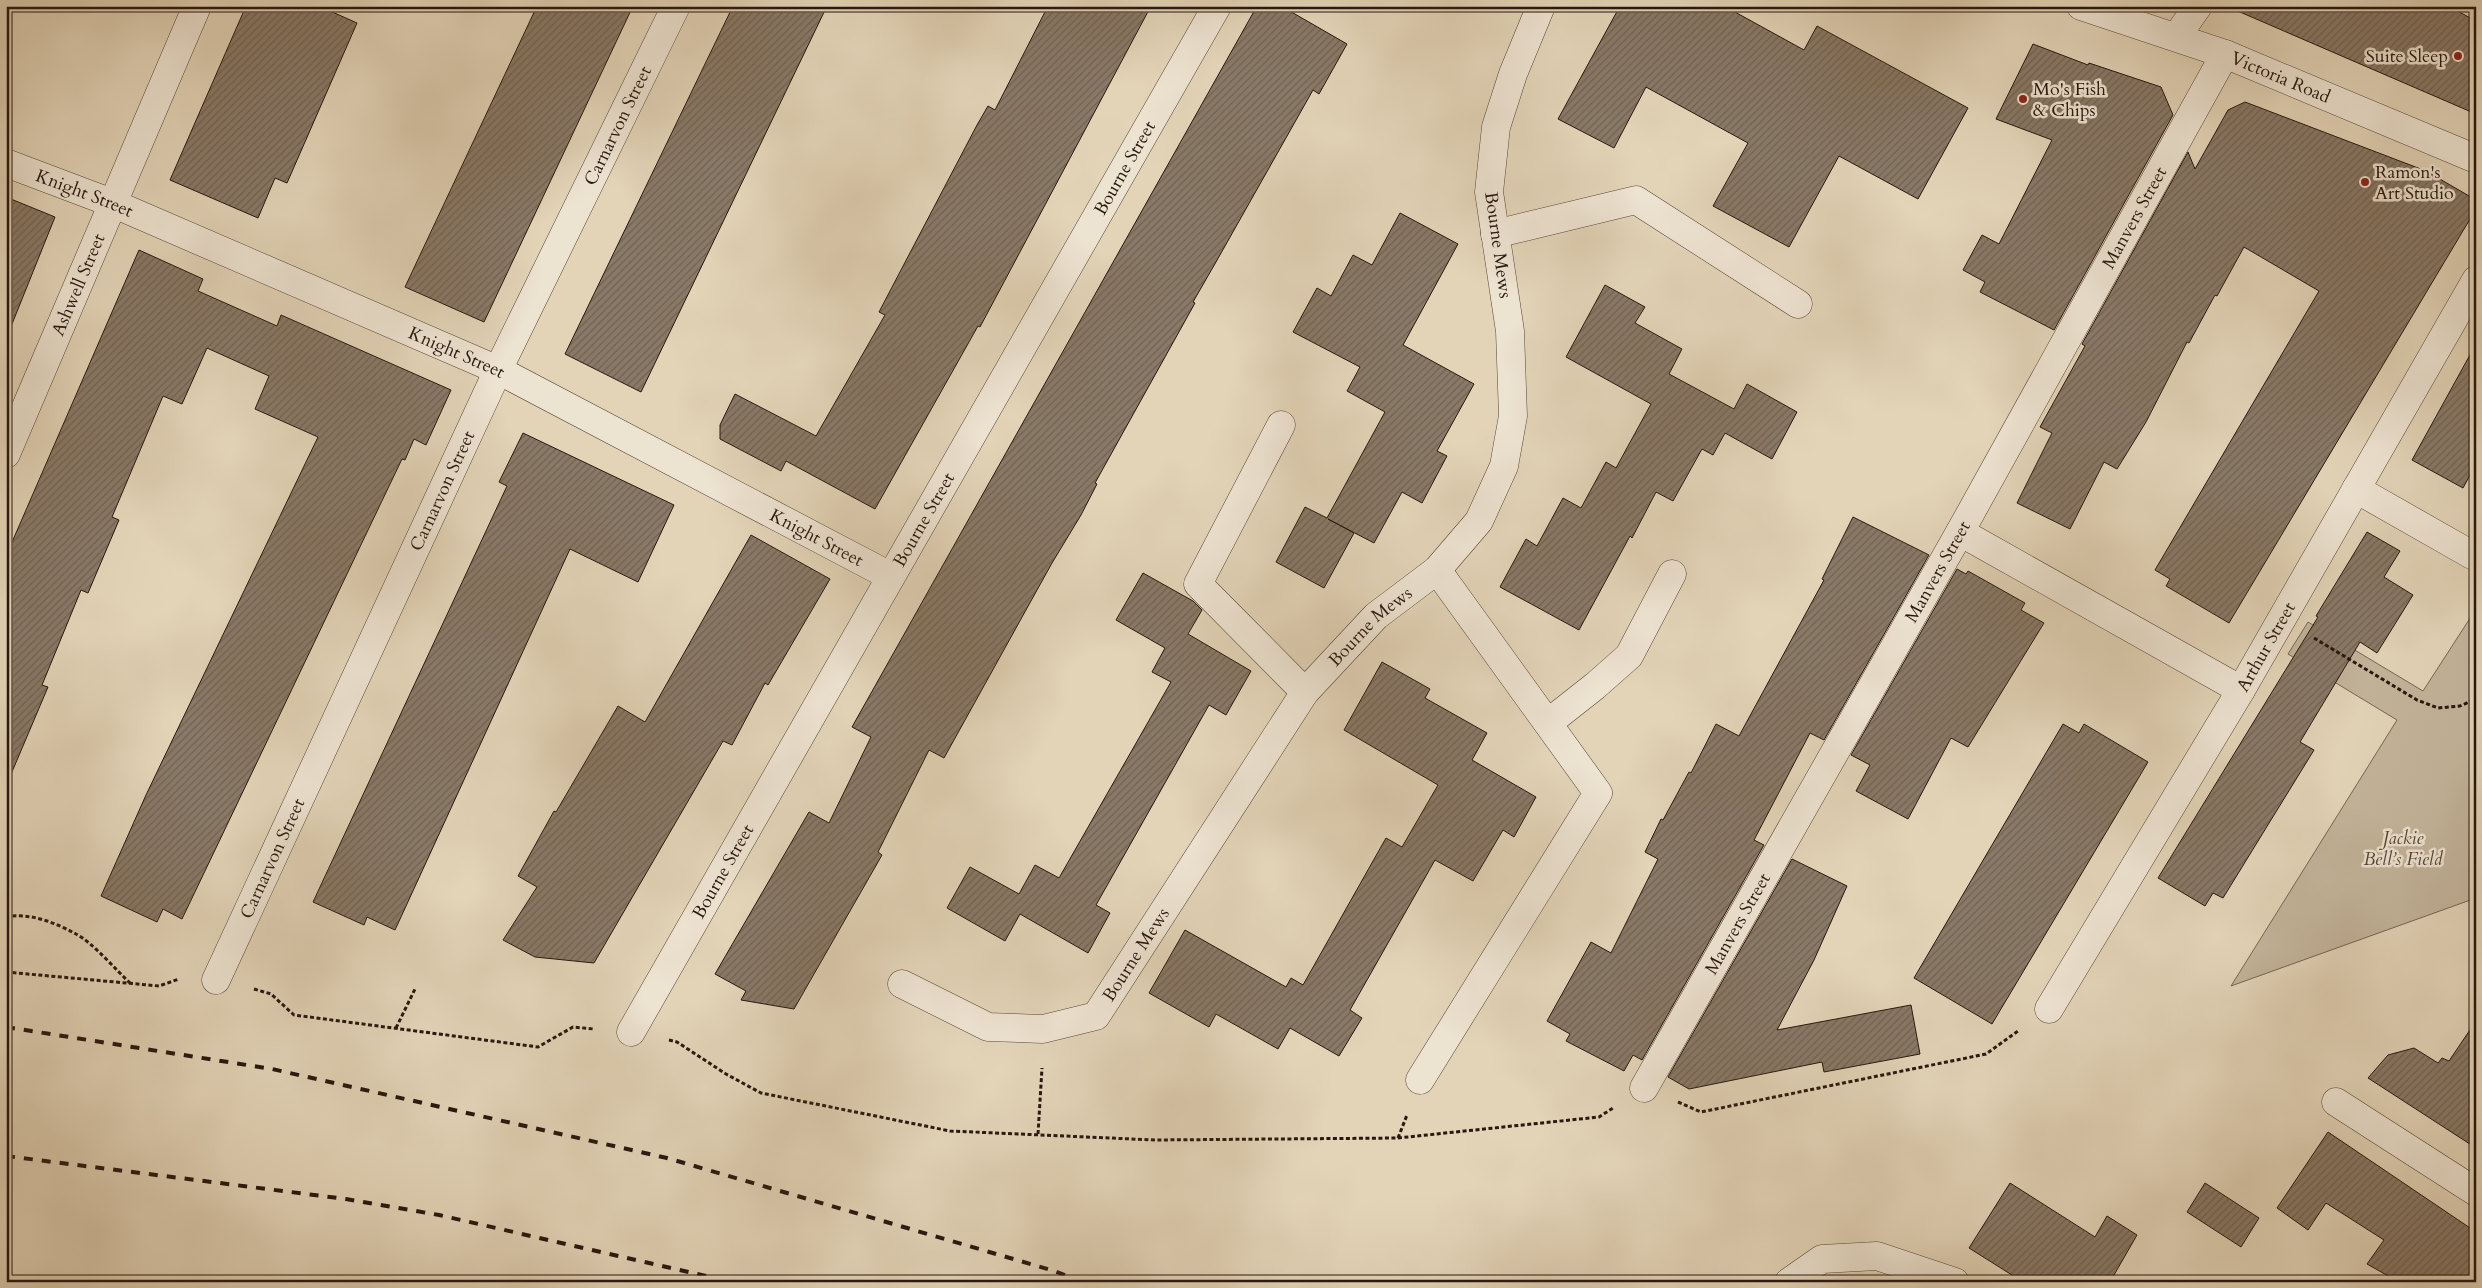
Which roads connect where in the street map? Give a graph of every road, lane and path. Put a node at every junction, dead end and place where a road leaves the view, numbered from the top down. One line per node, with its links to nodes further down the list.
1 (197, 6): 11 (street, Ashwell Street)
2 (676, 6): 15 (street, Carnarvon Street)
3 (1217, 6): 23 (street, Bourne Street)
4 (1540, 6): 12 (street, Bourne Mews)
5 (2081, 6): 7 (street, Victoria Road)
6 (2198, 6): 7 (street)
7 (2177, 36): 8 (street, Victoria Road)
8 (2225, 54): 9 (street, Victoria Road); 19 (street, Manvers Street)
9 (2476, 159)
10 (6, 163): 11 (street, Knight Street)
11 (112, 203): 15 (street, Knight Street); 17 (street, Ashwell Street)
12 (1496, 234): 14 (street); 21 (street, Bourne Mews)
13 (2476, 280): 18 (street, Arthur Street)
14 (1798, 304)
15 (498, 370): 23 (street, Knight Street); 31 (street, Carnarvon Street)
16 (1281, 424): 26 (street)
17 (6, 454)
18 (2356, 488): 20 (street); 24 (street, Arthur Street)
19 (1960, 532): 25 (street); 40 (street, Manvers Street)
20 (2472, 556)
21 (1437, 570): 26 (street, Bourne Mews); 28 (street)
22 (1672, 574): 28 (street)
23 (890, 576): 37 (street, Bourne Street)
24 (2281, 619): 25 (street, Arthur Street); 27 (path)
25 (2241, 690): 35 (street, Arthur Street)
26 (1305, 692): 33 (street, Bourne Mews)
27 (2476, 700)
28 (1548, 723): 39 (street)
29 (6, 917): 32 (path)
30 (6, 972): 32 (path)
31 (216, 980): 32 (path); 36 (path)
32 (130, 983)
33 (902, 984)
34 (415, 988): 36 (path)
35 (2049, 1009): 40 (path)
36 (396, 1028): 37 (path)
37 (630, 1032): 42 (path)
38 (1041, 1080): 42 (path)
39 (1420, 1080)
40 (1644, 1088): 42 (path)
41 (2336, 1102): 43 (street)
42 (1038, 1134)
43 (2476, 1192)
44 (1789, 1282): 45 (street)
45 (1955, 1282)

